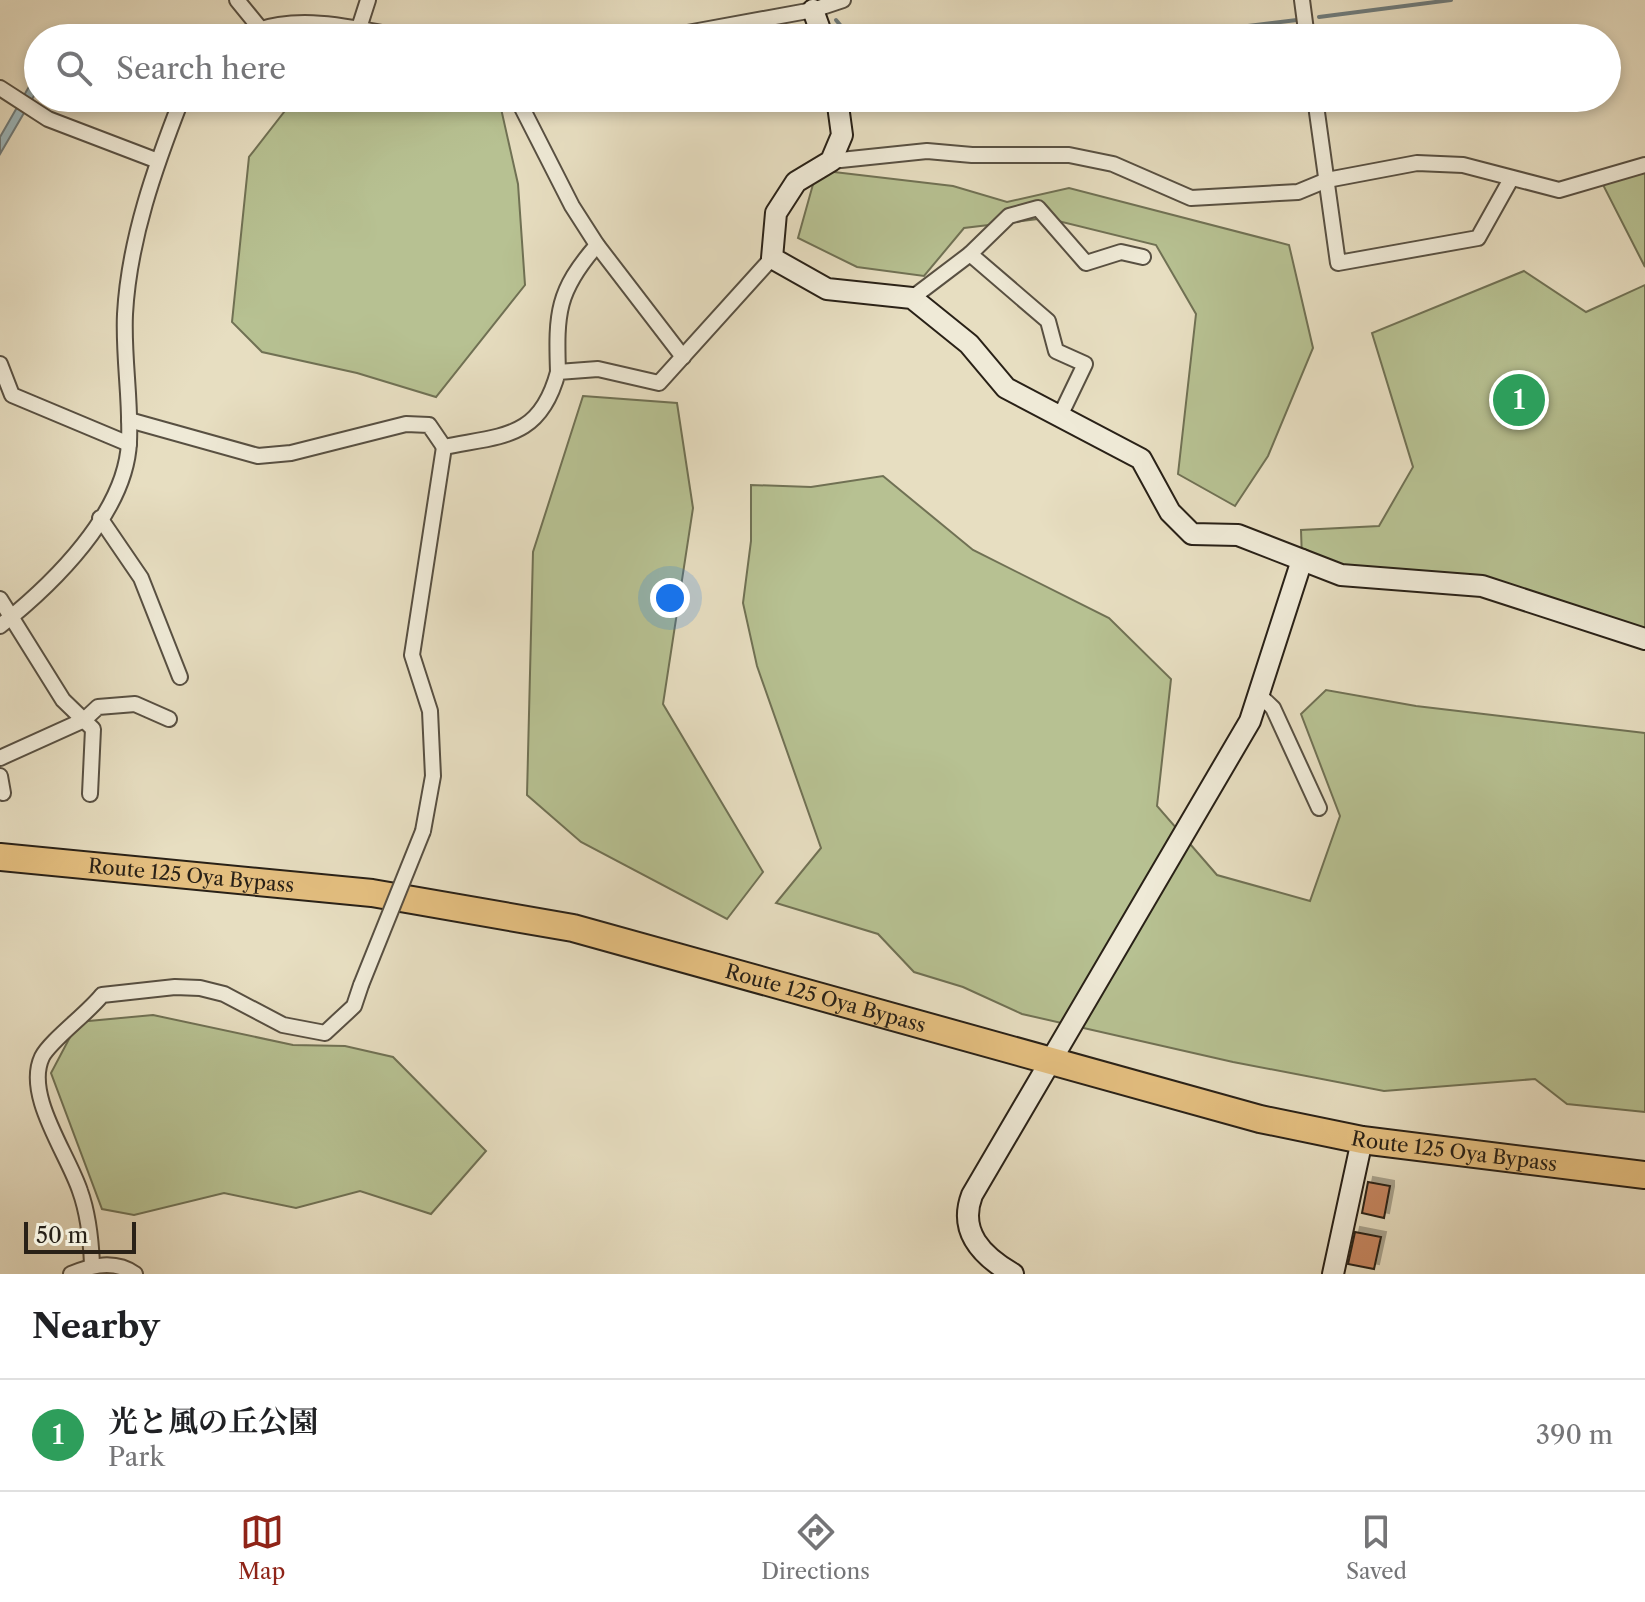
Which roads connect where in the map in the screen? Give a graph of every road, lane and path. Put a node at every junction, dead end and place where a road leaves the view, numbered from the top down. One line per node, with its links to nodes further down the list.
1 (237, 0): 6 (street)
2 (368, 0): 9 (street)
3 (843, 0): 5 (street)
4 (1302, 0): 12 (street)
5 (813, 10): 10 (street); 11 (street)
6 (257, 24)
7 (294, 24): 8 (street)
8 (316, 24)
9 (360, 24)
10 (736, 24)
11 (818, 24)
12 (1305, 24)
13 (0, 88): 14 (street)
14 (24, 103)
15 (38, 112): 20 (street)
16 (177, 112): 20 (street)
17 (524, 112): 25 (street)
18 (839, 112): 21 (street)
19 (1317, 112): 24 (street)
20 (158, 161): 34 (street)
21 (831, 161): 24 (street); 28 (street)
22 (1645, 165): 23 (street)
23 (1511, 179): 24 (street); 24 (street)
24 (1327, 180)
25 (597, 245): 30 (street); 32 (street)
26 (970, 254): 27 (street); 29 (street); 33 (street)
27 (1143, 257)
28 (772, 258): 29 (street); 30 (street)
29 (912, 298): 33 (street)
30 (683, 357): 32 (street)
31 (0, 364): 35 (street)
32 (558, 372): 36 (street)
33 (1060, 416): 38 (street)
34 (129, 420): 35 (street); 36 (street)
35 (129, 444): 37 (street)
36 (444, 447): 55 (street, bridge)
37 (100, 518): 40 (street); 42 (street)
38 (1302, 560): 41 (street); 43 (street)
39 (0, 599): 40 (street)
40 (6, 621): 45 (street)
41 (1645, 639)
42 (180, 677)
43 (1258, 694): 50 (street); 52 (street)
44 (169, 719): 45 (street)
45 (84, 720): 46 (street); 49 (street)
46 (0, 758)
47 (0, 776): 48 (street)
48 (3, 793)
49 (90, 794)
50 (1319, 808)
51 (0, 857): 52 (highway, Route 125 Oya Bypass)
52 (1050, 1062): 53 (highway, Route 125 Oya Bypass); 58 (street)
53 (1362, 1140): 54 (highway, Route 125 Oya Bypass); 59 (street)
54 (1645, 1175)
55 (92, 1264): 56 (street); 57 (street)
56 (71, 1274)
57 (135, 1274)
58 (1013, 1274)
59 (1333, 1274)

